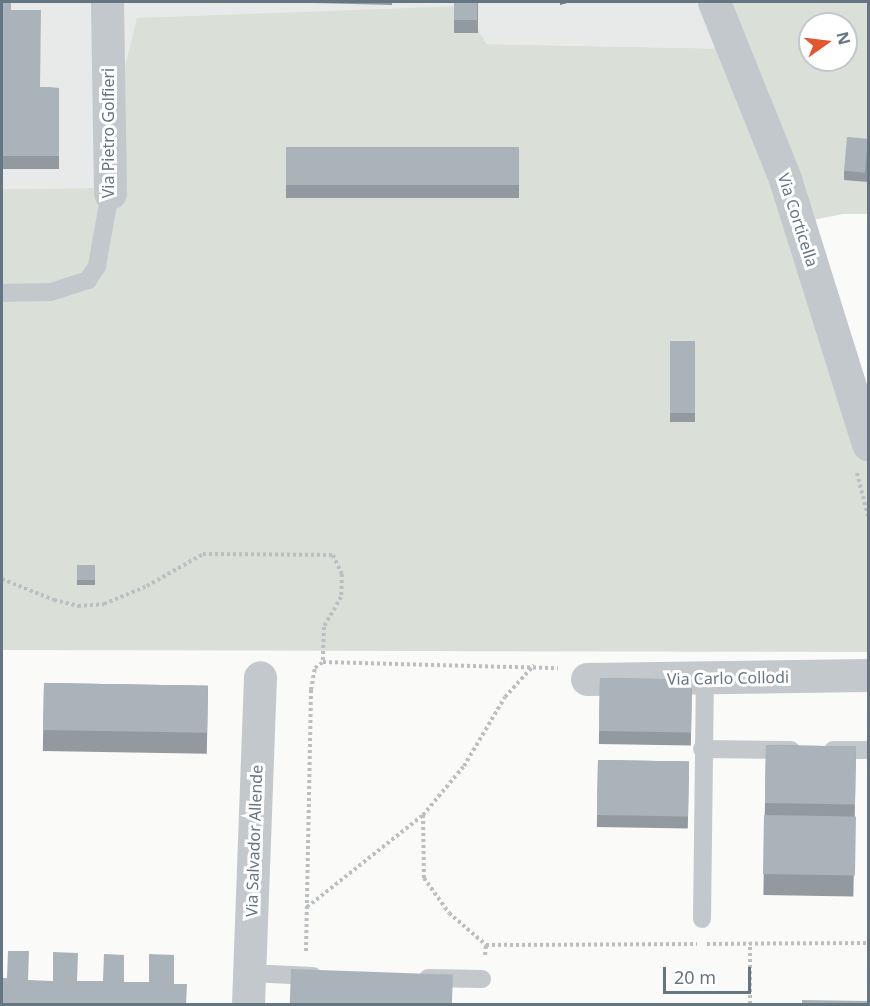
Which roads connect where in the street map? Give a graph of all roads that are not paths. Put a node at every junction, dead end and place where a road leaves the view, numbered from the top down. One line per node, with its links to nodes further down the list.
1 (107, 2): 3 (street, Via Pietro Golfieri)
2 (714, 2): 5 (street, Via Corticella)
3 (110, 193): 4 (lane, Via Pietro Golfieri)
4 (2, 293)
5 (868, 444)
6 (868, 675): 8 (street, Via Carlo Collodi)
7 (260, 677): 13 (street, Via Salvador Allende)
8 (705, 678): 9 (street, Via Carlo Collodi); 10 (lane)
9 (587, 679)
10 (702, 749): 11 (lane); 12 (lane)
11 (868, 750)
12 (702, 919)
13 (249, 973): 14 (lane); 17 (street, Via Salvador Allende)
14 (329, 976)
15 (411, 978): 16 (lane)
16 (482, 979)
17 (248, 1005)

